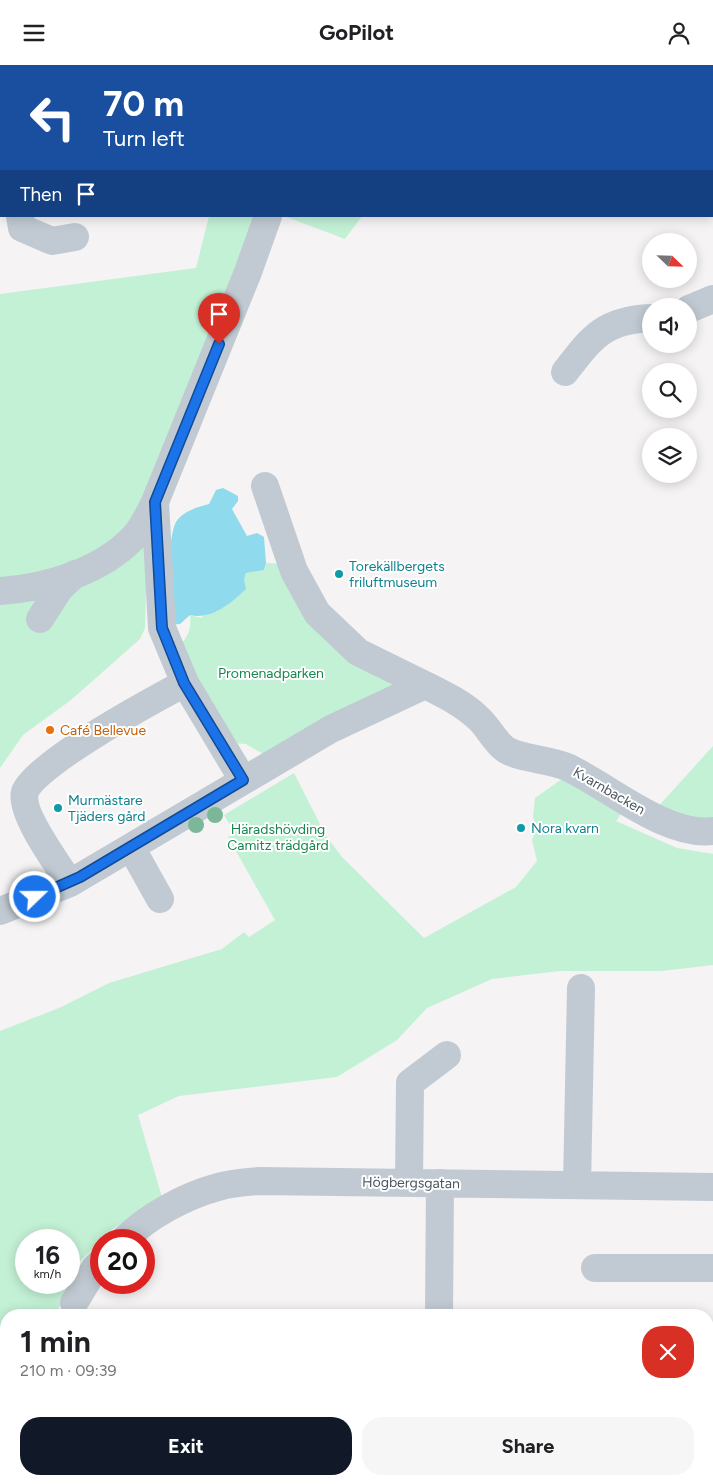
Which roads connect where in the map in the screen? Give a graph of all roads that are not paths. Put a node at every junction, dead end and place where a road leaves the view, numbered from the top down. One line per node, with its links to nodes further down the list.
1 (20, 217): 3 (street)
2 (268, 217): 9 (street)
3 (75, 237)
4 (713, 299): 5 (street)
5 (697, 306)
6 (642, 319): 7 (street)
7 (565, 372)
8 (265, 486): 14 (street)
9 (155, 502): 10 (street); 13 (street)
10 (74, 574): 11 (street); 12 (street)
11 (0, 591)
12 (40, 619)
13 (184, 683): 15 (street); 18 (street)
14 (425, 685): 15 (street); 16 (street, Kvarnbacken)
15 (243, 780): 17 (street)
16 (713, 831)
17 (131, 847): 18 (street); 19 (street)
18 (70, 883): 20 (street)
19 (160, 899)
20 (0, 911)
21 (581, 988): 25 (street)
22 (447, 1055): 23 (street)
23 (409, 1183): 24 (street, Högbergsgatan); 27 (street, Högbergsgatan)
24 (440, 1183): 25 (street, Högbergsgatan); 32 (street)
25 (577, 1185): 26 (street, Högbergsgatan)
26 (713, 1187)
27 (139, 1229)
28 (596, 1268): 29 (street)
29 (713, 1268)
30 (90, 1277): 31 (street)
31 (74, 1303)
32 (439, 1309)

